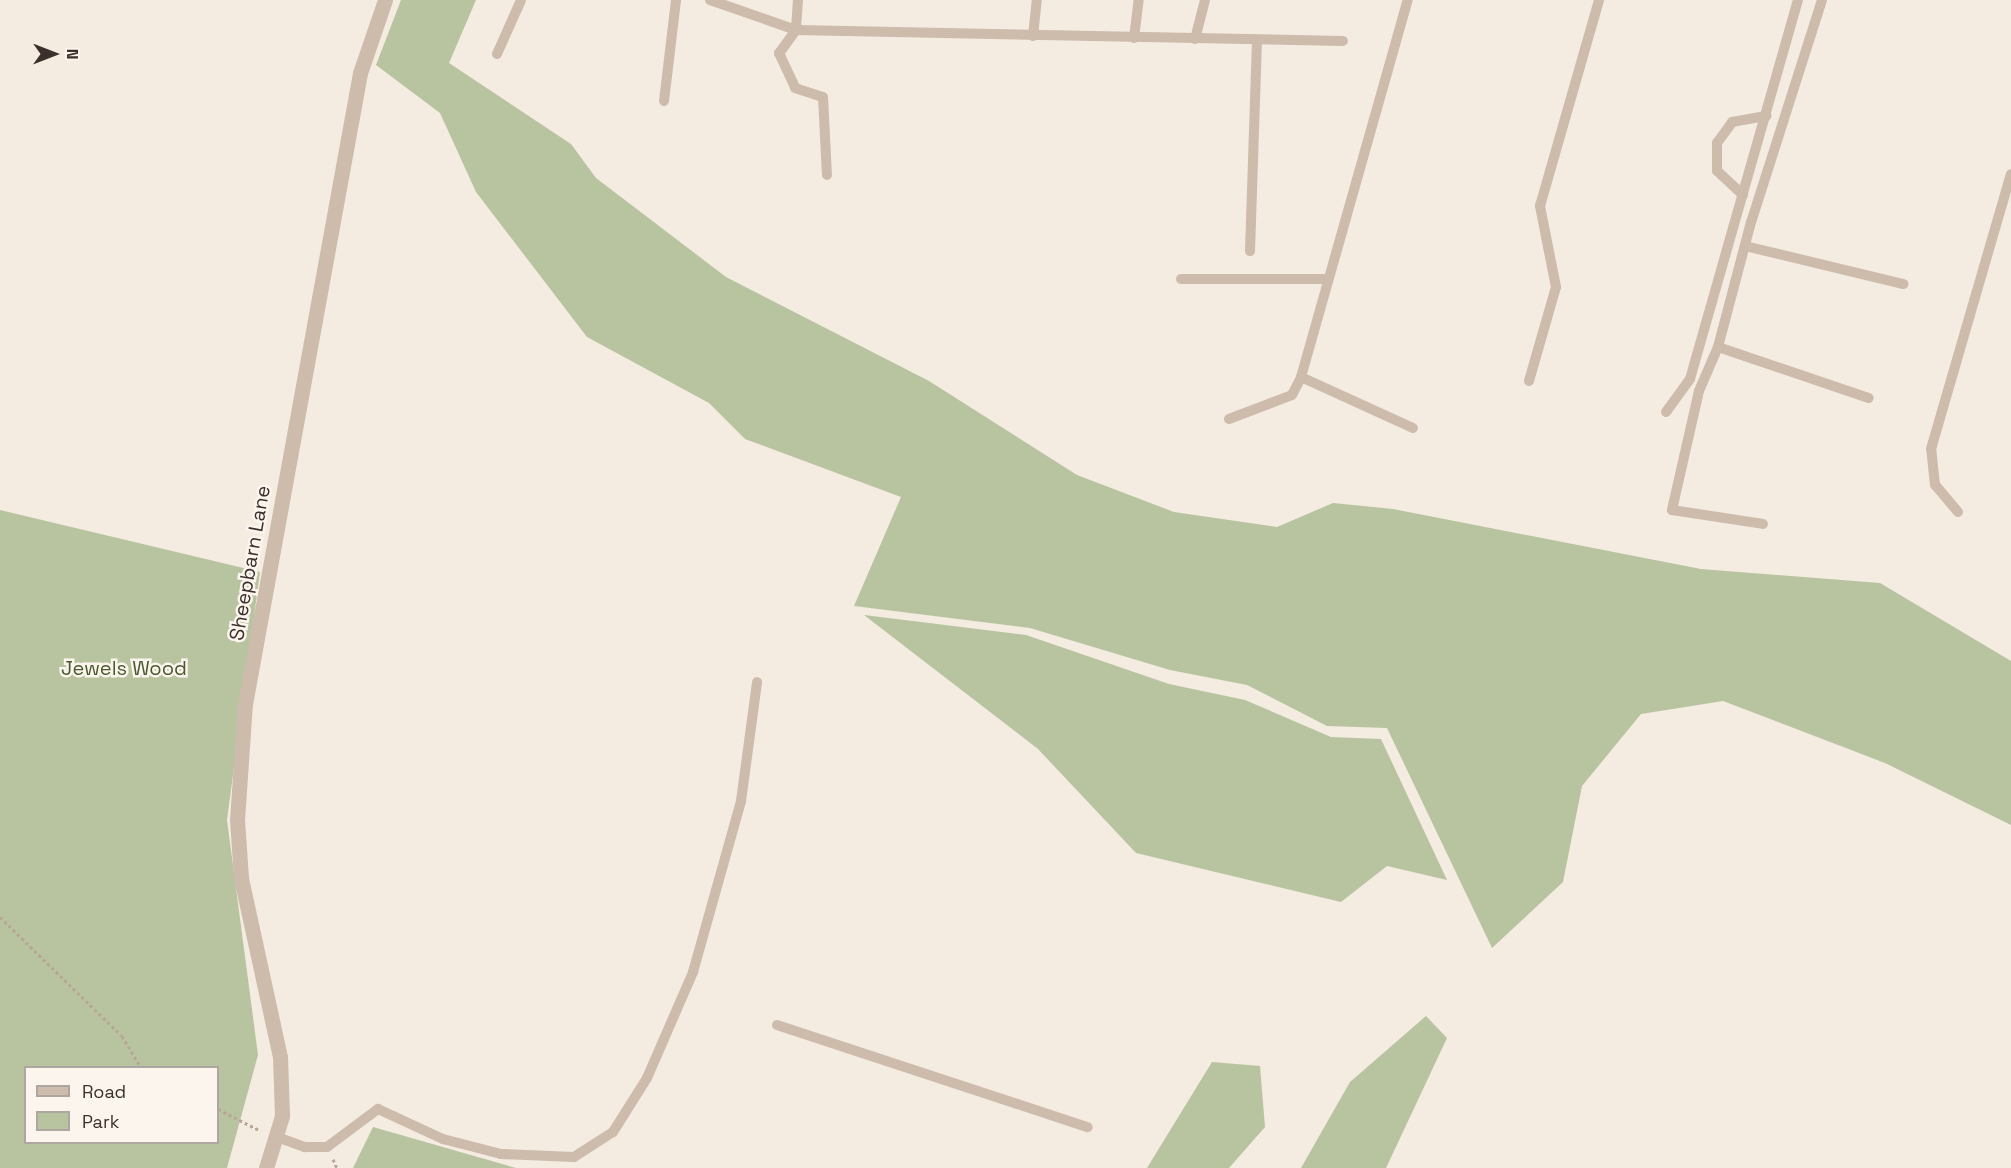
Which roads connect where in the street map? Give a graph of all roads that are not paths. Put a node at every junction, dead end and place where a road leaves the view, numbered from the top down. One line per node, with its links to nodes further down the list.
1 (385, 0): 42 (street, Sheepbarn Lane)
2 (521, 0): 19 (lane)
3 (676, 0): 20 (lane)
4 (710, 0): 13 (lane)
5 (798, 0): 13 (lane)
6 (1037, 0): 14 (lane)
7 (1139, 0): 15 (lane)
8 (1205, 0): 16 (lane)
9 (1408, 0): 28 (lane)
10 (1599, 0): 32 (lane)
11 (1798, 0): 21 (lane)
12 (1822, 0): 25 (lane)
13 (796, 30): 14 (lane); 23 (lane)
14 (1033, 36): 15 (lane)
15 (1134, 38): 16 (lane)
16 (1195, 39): 17 (lane)
17 (1257, 40): 18 (lane); 26 (lane)
18 (1343, 41)
19 (497, 54)
20 (664, 101)
21 (1766, 116): 24 (lane); 24 (lane)
22 (2011, 174): 37 (lane)
23 (827, 175)
24 (1743, 195): 34 (lane)
25 (1745, 246): 29 (lane); 30 (lane)
26 (1250, 251)
27 (1181, 279): 28 (lane)
28 (1328, 279): 31 (lane)
29 (1903, 284)
30 (1718, 347): 33 (lane); 38 (lane)
31 (1301, 377): 35 (lane); 36 (lane)
32 (1529, 381)
33 (1869, 398)
34 (1666, 412)
35 (1229, 419)
36 (1413, 428)
37 (1958, 512)
38 (1762, 524)
39 (756, 682): 42 (lane)
40 (777, 1026): 41 (lane)
41 (1088, 1127)
42 (277, 1137): 43 (street, Sheepbarn Lane)
43 (266, 1168)

